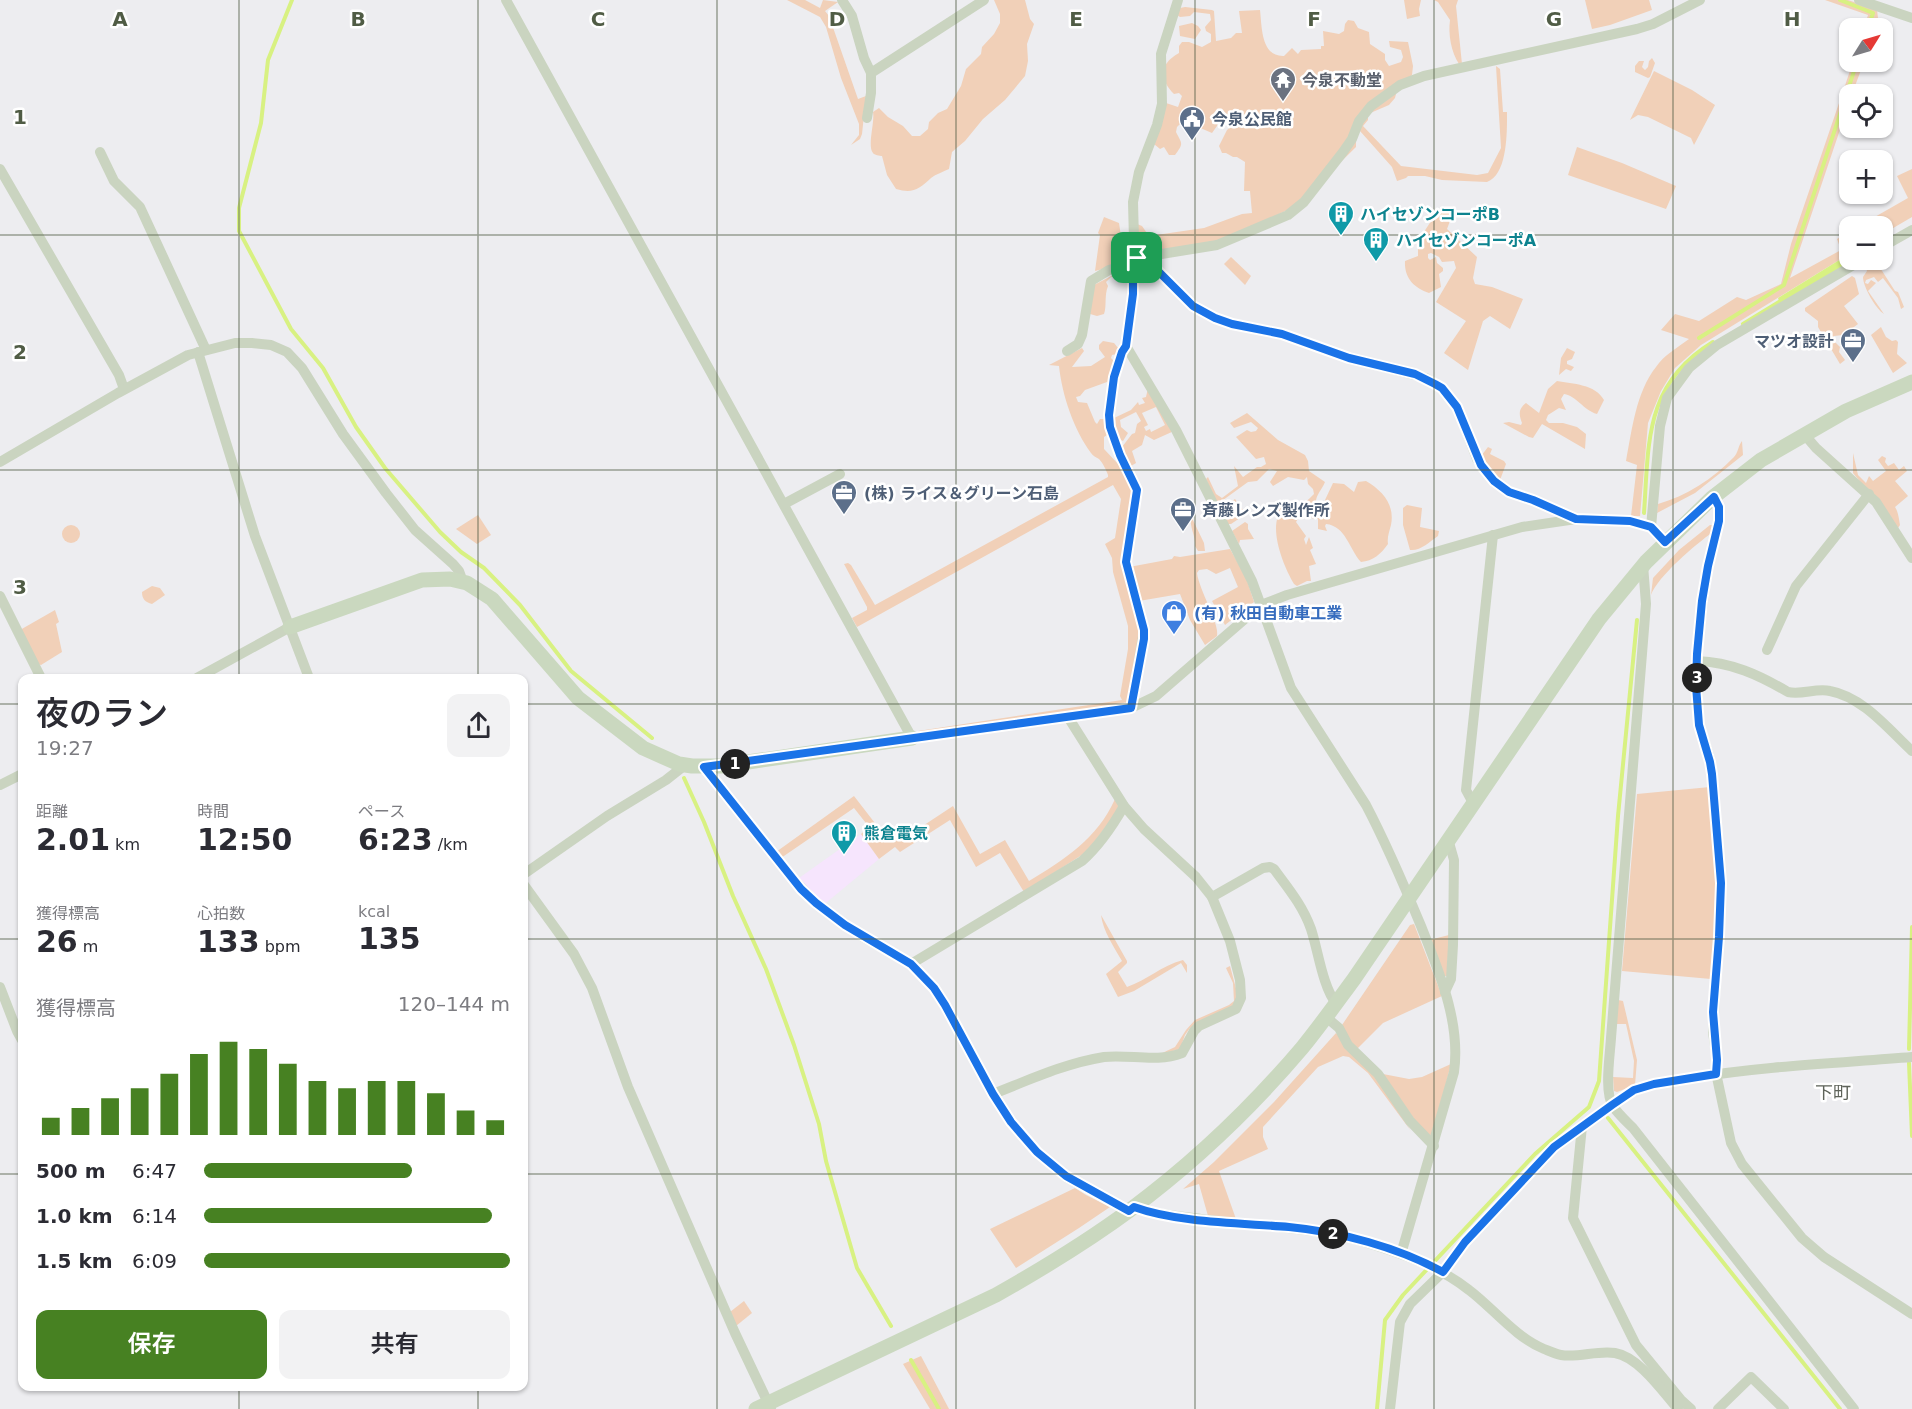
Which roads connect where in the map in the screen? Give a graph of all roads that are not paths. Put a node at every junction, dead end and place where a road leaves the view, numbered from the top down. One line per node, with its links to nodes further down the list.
1 (507, 0): 26 (street)
2 (842, 0): 8 (street)
3 (984, 0): 8 (street)
4 (1700, 0): 14 (street)
5 (1859, 0): 7 (street)
6 (1175, 1): 14 (street)
7 (1912, 18)
8 (871, 73): 9 (street)
9 (867, 118)
10 (100, 152): 17 (street)
11 (0, 169): 20 (street)
12 (1912, 230): 13 (street)
13 (1893, 241)
14 (1138, 259): 16 (street); 18 (street); 27 (street)
15 (1845, 270): 28 (street)
16 (1126, 346): 35 (street); 42 (street)
17 (202, 351): 20 (street); 33 (street); 36 (street)
18 (1066, 351)
19 (1912, 382): 21 (street)
20 (124, 389): 22 (street)
21 (1804, 434): 24 (street); 25 (street)
22 (0, 462)
23 (840, 474): 26 (street)
24 (1869, 494): 31 (street); 37 (street)
25 (1714, 497): 30 (street); 38 (street)
26 (784, 504): 44 (street)
27 (1576, 519): 28 (street); 29 (street)
28 (1651, 527): 30 (street)
29 (1493, 535): 35 (street); 50 (street)
30 (1665, 542): 32 (street)
31 (1912, 558)
32 (1643, 565): 50 (street); 66 (street)
33 (463, 582): 36 (street); 46 (street)
34 (0, 596): 39 (street)
35 (1261, 605): 42 (street); 56 (street)
36 (290, 627): 40 (street); 41 (street)
37 (1767, 650)
38 (1697, 661): 45 (street); 64 (street)
39 (39, 674)
40 (204, 674)
41 (308, 674)
42 (1131, 708): 43 (street)
43 (1068, 717): 44 (street); 51 (street)
44 (912, 738): 47 (street)
45 (1912, 751)
46 (685, 765): 47 (street); 53 (street)
47 (704, 767): 57 (street)
48 (18, 778): 49 (street)
49 (0, 785)
50 (1473, 803): 52 (street)
51 (1124, 806): 55 (street); 57 (street)
52 (1448, 839): 56 (street); 59 (street)
53 (528, 871)
54 (528, 891): 73 (street)
55 (1212, 897): 60 (street); 65 (street)
56 (1409, 898): 59 (street); 60 (street)
57 (911, 964): 65 (street)
58 (0, 987): 62 (street)
59 (1445, 992): 68 (street)
60 (1336, 1003): 61 (street)
61 (1326, 1017): 68 (street); 69 (street)
62 (18, 1034)
63 (1912, 1057): 64 (street)
64 (1716, 1074): 66 (street); 72 (street)
65 (993, 1094): 69 (street)
66 (1612, 1105): 67 (street); 79 (street)
67 (1582, 1126): 71 (street); 76 (street)
68 (1434, 1146): 70 (street)
69 (1132, 1209): 70 (street); 73 (street)
70 (1401, 1254): 71 (street)
71 (1441, 1271): 74 (street); 75 (street)
72 (1912, 1314)
73 (765, 1407)
74 (1390, 1409)
75 (1678, 1409)
76 (1691, 1409)
77 (1718, 1409): 78 (street)
78 (1784, 1409)
79 (1854, 1409)

